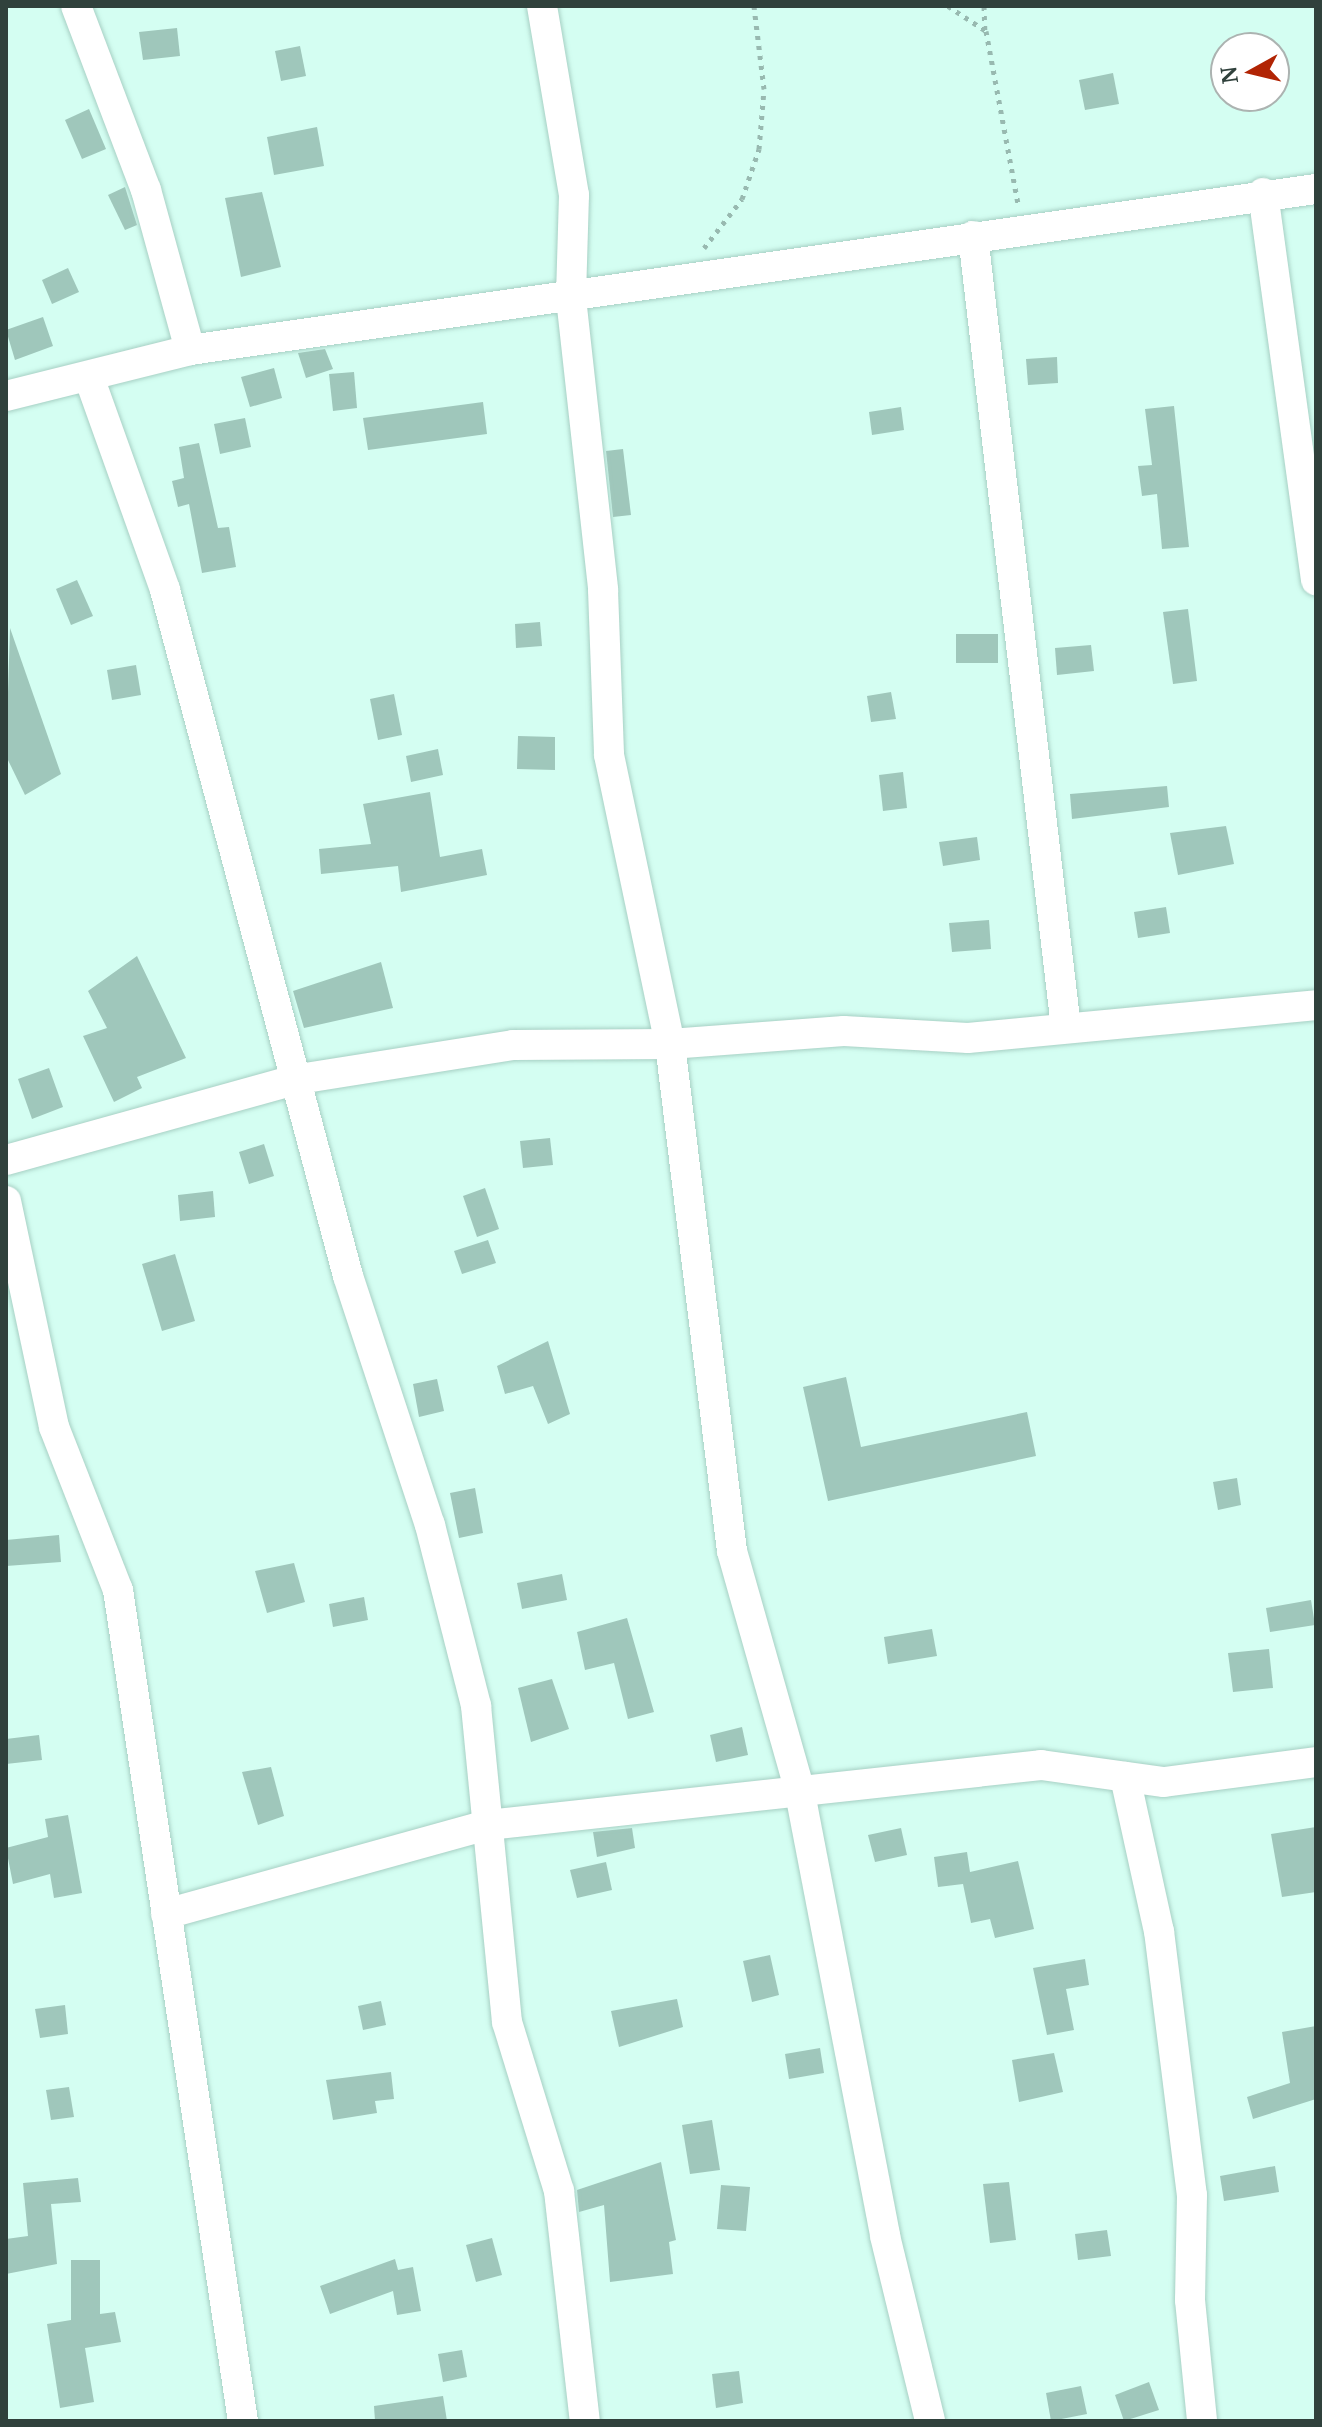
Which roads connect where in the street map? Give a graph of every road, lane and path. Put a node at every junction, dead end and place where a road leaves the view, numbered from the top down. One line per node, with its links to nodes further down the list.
1 (76, 6): 13 (street)
2 (542, 6): 12 (street)
3 (754, 6): 11 (path)
4 (948, 6): 6 (path)
5 (984, 6): 6 (path)
6 (986, 31): 9 (path)
7 (1316, 189): 8 (street)
8 (1263, 193): 9 (street); 16 (street)
9 (1023, 228): 10 (street)
10 (973, 236): 11 (street); 18 (street)
11 (688, 280): 12 (street)
12 (571, 298): 13 (street); 19 (street)
13 (190, 350): 14 (street)
14 (90, 380): 15 (street); 20 (street)
15 (6, 396)
16 (1316, 580)
17 (1316, 1005): 18 (street)
18 (1066, 1028): 19 (street)
19 (670, 1044): 20 (street); 25 (street)
20 (299, 1079): 21 (street); 26 (street)
21 (6, 1160)
22 (6, 1201): 27 (street)
23 (1316, 1762): 24 (street)
24 (1125, 1777): 25 (street); 31 (street)
25 (799, 1788): 26 (street); 30 (street)
26 (488, 1825): 27 (street); 29 (street)
27 (166, 1914): 28 (street)
28 (243, 2421)
29 (585, 2421)
30 (930, 2421)
31 (1202, 2421)

